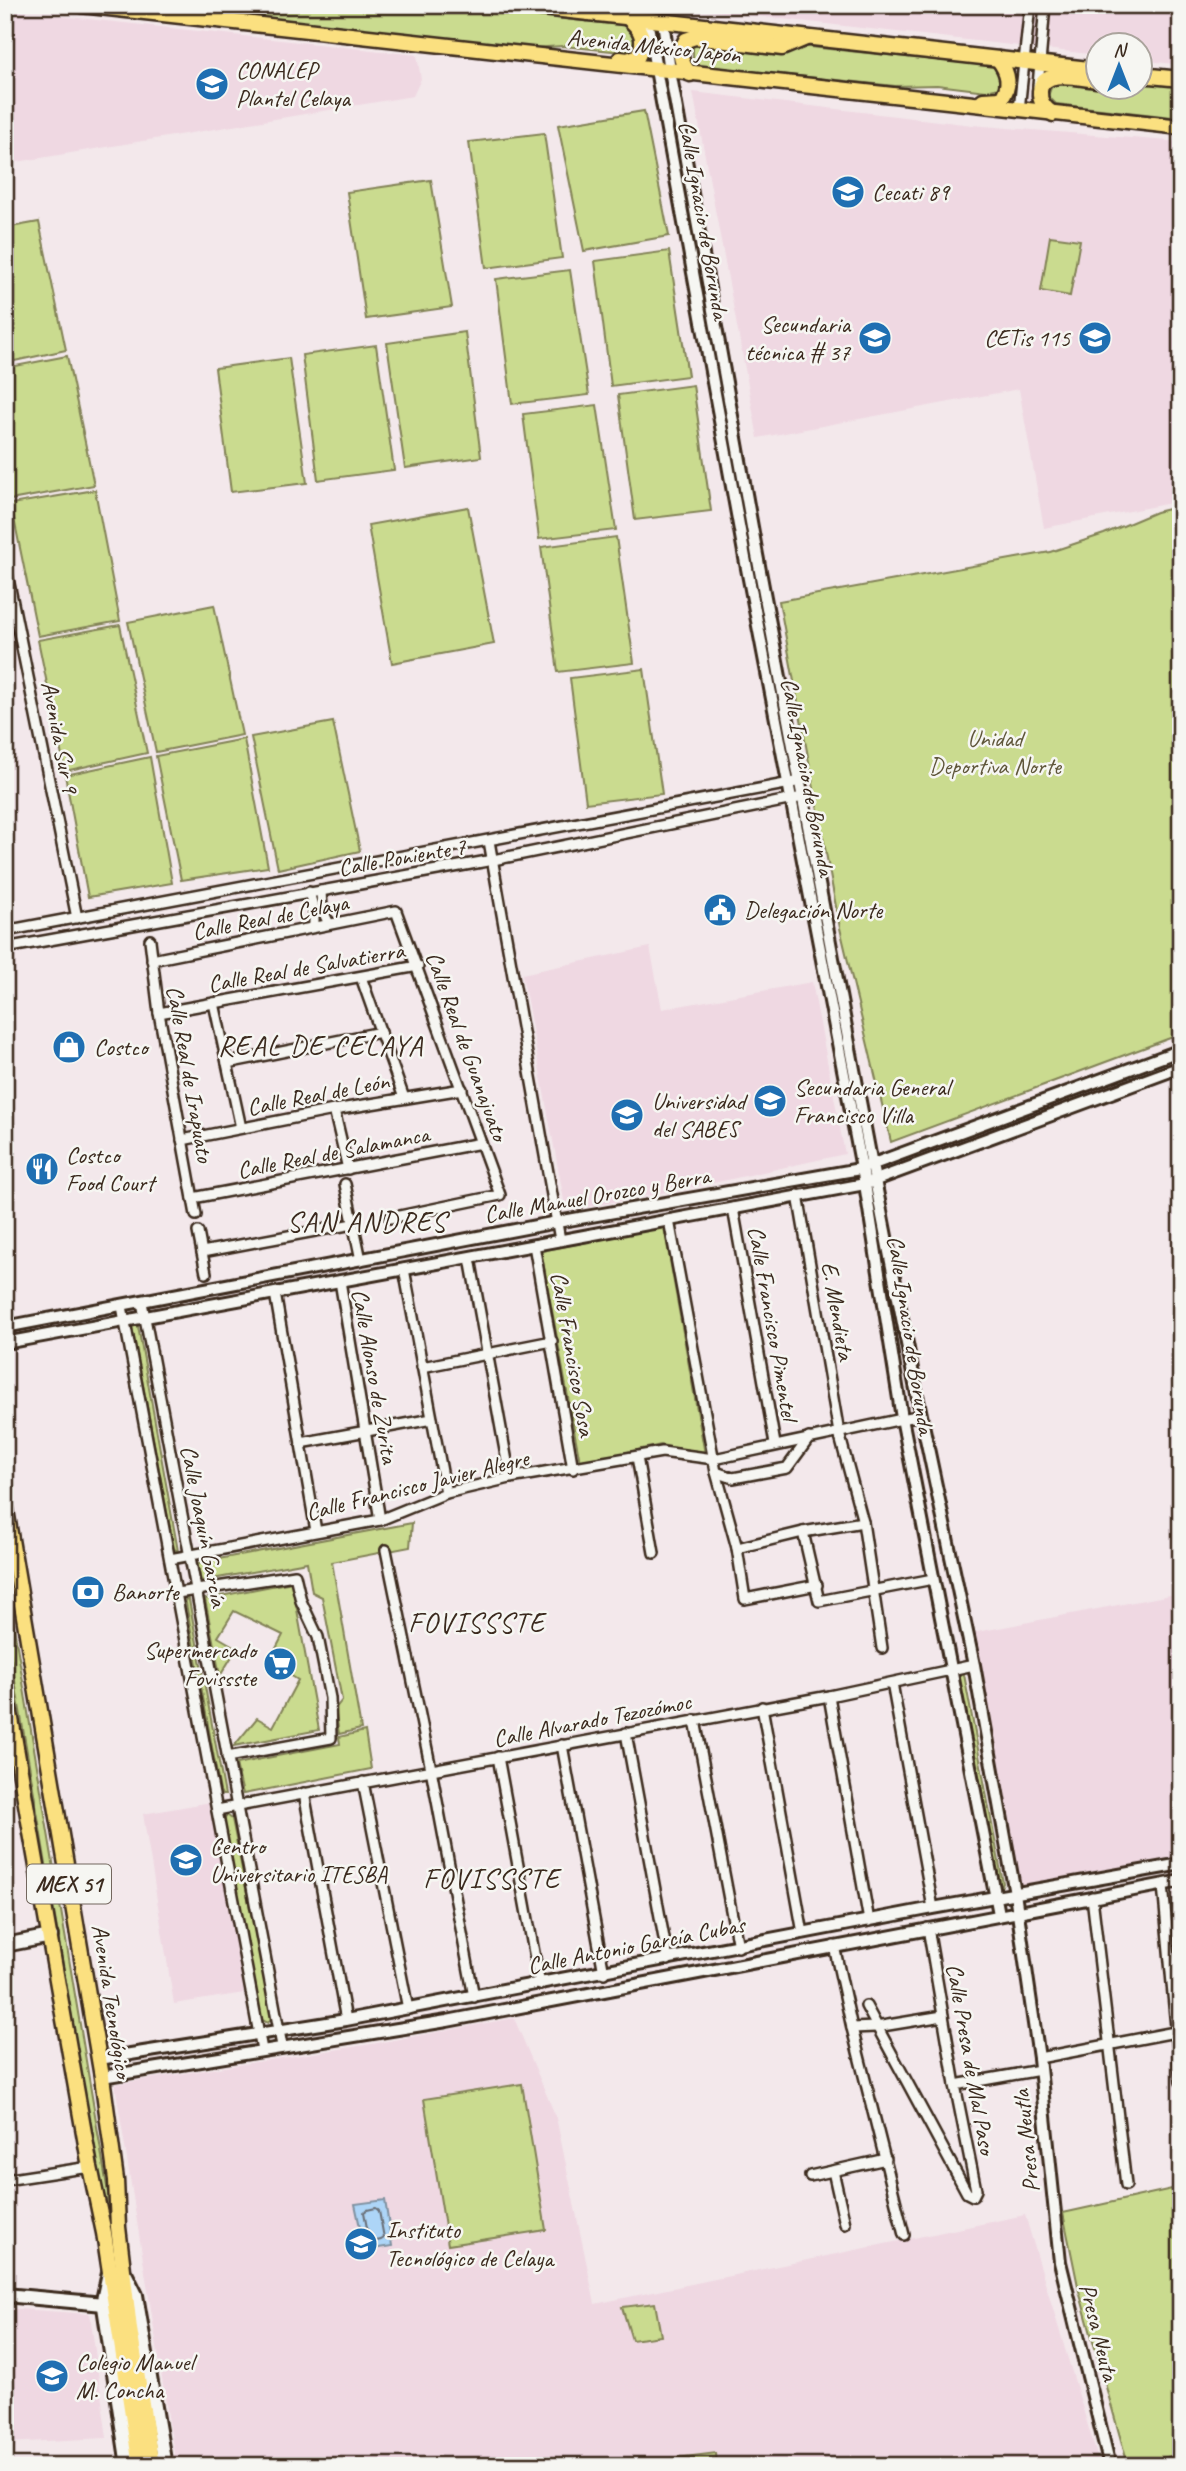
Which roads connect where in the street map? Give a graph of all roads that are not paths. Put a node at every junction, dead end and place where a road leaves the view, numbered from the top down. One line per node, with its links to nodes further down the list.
1 (81, 5): 9 (main road, Avenida México Japón)
2 (517, 5): 5 (main road, Avenida México Japón)
3 (1030, 5): 11 (street)
4 (1045, 5): 11 (street)
5 (627, 18): 6 (main road, Avenida México Japón); 9 (main road)
6 (647, 20): 7 (main road, Avenida México Japón); 13 (street, Calle Ignacio de Borunda)
7 (663, 21): 8 (main road, Avenida México Japón); 13 (street, Calle Ignacio de Borunda)
8 (807, 37): 10 (main road, Avenida México Japón); 14 (main road)
9 (531, 55): 13 (main road, Avenida México Japón)
10 (998, 59): 11 (main road, Avenida México Japón); 18 (main road)
11 (1032, 63): 12 (main road, Avenida México Japón); 19 (street); 20 (street)
12 (1084, 69)
13 (662, 70): 14 (main road, Avenida México Japón); 24 (street, Calle Ignacio de Borunda); 25 (street, Calle Ignacio de Borunda)
14 (690, 74): 18 (main road, Avenida México Japón)
15 (1156, 76): 17 (main road)
16 (1084, 79): 21 (main road)
17 (1181, 79)
18 (902, 97): 19 (main road, Avenida México Japón)
19 (1019, 110): 20 (main road, Avenida México Japón)
20 (1037, 113): 21 (main road, Avenida México Japón)
21 (1053, 114): 22 (main road, Avenida México Japón)
22 (1181, 127)
23 (5, 564): 33 (street, Avenida Sur 9)
24 (801, 781): 25 (street, Calle Poniente 7); 26 (street, Calle Ignacio de Borunda)
25 (788, 785): 27 (street, Calle Ignacio de Borunda); 28 (street, Calle Poniente 7)
26 (804, 797): 27 (street, Calle Poniente 7); 54 (street, Calle Ignacio de Borunda)
27 (791, 800): 29 (street, Calle Poniente 7); 56 (street, Calle Ignacio de Borunda)
28 (489, 841): 29 (street); 33 (street, Calle Poniente 7)
29 (493, 860): 30 (street, Calle Poniente 7); 66 (street)
30 (321, 891): 31 (street, Calle Poniente 7); 34 (street)
31 (309, 892): 35 (street); 38 (street, Calle Poniente 7)
32 (396, 911): 34 (street, Calle Real de Celaya); 40 (street, Calle Real de Guanajuato)
33 (77, 918): 36 (street, Calle Poniente 7)
34 (329, 924): 35 (street, Calle Real de Celaya)
35 (314, 928): 39 (street, Calle Real de Celaya)
36 (5, 931)
37 (150, 940): 39 (street, Calle Real de Irapuato)
38 (5, 948)
39 (152, 960): 43 (street, Calle Real de Irapuato)
40 (418, 966): 41 (street, Calle Real de Salvatierra); 48 (street, Calle Real de Guanajuato)
41 (361, 977): 42 (street, Calle Real de Salvatierra); 44 (street)
42 (214, 1003): 43 (street, Calle Real de Salvatierra); 46 (street)
43 (159, 1013): 52 (street, Calle Real de Irapuato)
44 (382, 1032): 46 (street); 49 (street)
45 (1181, 1050): 54 (street, Calle Manuel Orozco y Berra)
46 (227, 1063): 51 (street)
47 (1181, 1067): 57 (street, Calle Manuel Orozco y Berra)
48 (462, 1089): 49 (street, Calle Real de León); 53 (street, Calle Real de Guanajuato)
49 (404, 1098): 50 (street, Calle Real de León)
50 (334, 1110): 51 (street, Calle Real de León); 55 (street)
51 (241, 1128): 52 (street, Calle Real de León)
52 (182, 1140): 61 (street, Calle Real de Irapuato)
53 (481, 1143): 55 (street, Calle Real de Salamanca); 64 (street, Calle Real de Guanajuato)
54 (872, 1165): 56 (street, Calle Manuel Orozco y Berra); 57 (street, Calle Ignacio de Borunda)
55 (348, 1169): 61 (street, Calle Real de Salamanca)
56 (860, 1169): 59 (street, Calle Ignacio de Borunda); 66 (street, Calle Manuel Orozco y Berra)
57 (876, 1181): 59 (street, Calle Manuel Orozco y Berra); 87 (street, Calle Ignacio de Borunda)
58 (345, 1184): 67 (street)
59 (865, 1184): 60 (street, Calle Manuel Orozco y Berra); 88 (street, Calle Ignacio de Borunda)
60 (798, 1195): 62 (street, Calle Manuel Orozco y Berra); 91 (street, E. Mendieta)
61 (192, 1198): 63 (street, Calle Real de Irapuato)
62 (733, 1208): 65 (street, Calle Manuel Orozco y Berra); 94 (street, Calle Francisco Pimentel)
63 (196, 1215)
64 (390, 1218)
65 (669, 1220): 69 (street, Calle Manuel Orozco y Berra); 96 (street)
66 (557, 1222): 69 (street); 73 (street, Calle Manuel Orozco y Berra)
67 (353, 1224): 71 (street); 73 (street)
68 (198, 1232): 71 (street)
69 (559, 1240): 70 (street, Calle Manuel Orozco y Berra)
70 (534, 1245): 72 (street, Calle Manuel Orozco y Berra); 83 (street, Calle Francisco Sosa)
71 (202, 1252): 75 (street)
72 (470, 1258): 74 (street, Calle Manuel Orozco y Berra); 85 (street)
73 (361, 1260): 78 (street, Calle Manuel Orozco y Berra)
74 (404, 1269): 76 (street, Calle Manuel Orozco y Berra); 86 (street)
75 (206, 1273)
76 (340, 1281): 77 (street, Calle Manuel Orozco y Berra); 90 (street, Calle Alonso de Zurita)
77 (275, 1293): 80 (street, Calle Manuel Orozco y Berra); 93 (street)
78 (142, 1302): 79 (street, Calle Manuel Orozco y Berra); 80 (street, Calle Joaquín García)
79 (122, 1306): 81 (street, Calle Joaquín García); 82 (street, Calle Manuel Orozco y Berra)
80 (146, 1319): 81 (street, Calle Manuel Orozco y Berra); 109 (street, Calle Joaquín García)
81 (126, 1322): 84 (street, Calle Manuel Orozco y Berra); 110 (street, Calle Joaquín García)
82 (5, 1327)
83 (552, 1341): 85 (street); 97 (street, Calle Francisco Sosa)
84 (5, 1343)
85 (487, 1354): 86 (street); 99 (street)
86 (422, 1367): 89 (street)
87 (921, 1415): 88 (street, Calle Francisco Javier Alegre); 117 (street, Calle Ignacio de Borunda)
88 (902, 1418): 91 (street, Calle Francisco Javier Alegre); 111 (street, Calle Ignacio de Borunda)
89 (432, 1419): 90 (street); 100 (street)
90 (365, 1432): 93 (street); 102 (street, Calle Alonso de Zurita)
91 (839, 1433): 92 (street, Calle Francisco Javier Alegre); 103 (street, E. Mendieta)
92 (809, 1438): 94 (street, Calle Francisco Javier Alegre); 98 (street)
93 (301, 1443): 104 (street)
94 (775, 1444): 96 (street, Calle Francisco Javier Alegre)
95 (637, 1457): 96 (street, Calle Francisco Javier Alegre); 97 (street, Calle Francisco Javier Alegre); 108 (street)
96 (714, 1459): 98 (street)
97 (573, 1469): 99 (street, Calle Francisco Javier Alegre)
98 (716, 1472): 106 (street)
99 (510, 1478): 100 (street, Calle Francisco Javier Alegre)
100 (446, 1493): 102 (street, Calle Francisco Javier Alegre)
101 (5, 1504): 170 (main road, Avenida Tecnológico / MEX 51)
102 (380, 1520): 104 (street, Calle Francisco Javier Alegre)
103 (863, 1522): 105 (street); 114 (street, E. Mendieta)
104 (316, 1531): 109 (street, Calle Francisco Javier Alegre)
105 (803, 1532): 106 (street); 112 (street)
106 (737, 1548): 112 (street)
107 (386, 1550): 129 (street)
108 (654, 1553)
109 (190, 1555): 110 (street, Calle Francisco Javier Alegre); 113 (street, Calle Joaquín García)
110 (170, 1559): 115 (street, Calle Joaquín García)
111 (933, 1579): 114 (street); 118 (street, Calle Ignacio de Borunda)
112 (817, 1585): 114 (street)
113 (196, 1589): 115 (street); 128 (street, Calle Joaquín García); 128 (street)
114 (874, 1590): 116 (street, E. Mendieta)
115 (177, 1593): 133 (street, Calle Joaquín García)
116 (882, 1648)
117 (974, 1665): 118 (street, Calle Alvarado Tezozómoc); 137 (street, Calle Ignacio de Borunda)
118 (950, 1671): 119 (street, Calle Alvarado Tezozómoc); 138 (street, Calle Ignacio de Borunda)
119 (892, 1683): 121 (street, Calle Alvarado Tezozómoc); 140 (street)
120 (5, 1685): 122 (main road, Avenida Tecnológico / MEX 51)
121 (829, 1696): 123 (street, Calle Alvarado Tezozómoc); 143 (street)
122 (7, 1702): 146 (main road, Avenida Tecnológico / MEX 51)
123 (762, 1707): 124 (street, Calle Alvarado Tezozómoc); 145 (street)
124 (695, 1720): 125 (street, Calle Alvarado Tezozómoc); 149 (street)
125 (626, 1733): 126 (street, Calle Alvarado Tezozómoc); 150 (street)
126 (562, 1745): 127 (street, Calle Alvarado Tezozómoc); 151 (street)
127 (498, 1756): 129 (street, Calle Alvarado Tezozómoc); 152 (street)
128 (227, 1757): 132 (street, Calle Joaquín García)
129 (432, 1769): 130 (street, Calle Alvarado Tezozómoc); 153 (street)
130 (363, 1782): 131 (street, Calle Alvarado Tezozómoc); 156 (street)
131 (304, 1793): 132 (street, Calle Alvarado Tezozómoc); 158 (street)
132 (236, 1807): 133 (street, Calle Alvarado Tezozómoc); 162 (street, Calle Joaquín García)
133 (217, 1810): 164 (street, Calle Joaquín García)
134 (1181, 1864): 137 (street, Calle Antonio García Cubas)
135 (1181, 1881): 136 (street, Calle Antonio García Cubas)
136 (1163, 1885): 139 (street, Calle Antonio García Cubas); 163 (street)
137 (1015, 1893): 138 (street, Calle Antonio García Cubas); 141 (street, Calle Ignacio de Borunda)
138 (996, 1897): 140 (street, Calle Antonio García Cubas); 142 (street, Calle Ignacio de Borunda)
139 (1092, 1898): 141 (street, Calle Antonio García Cubas); 167 (street)
140 (933, 1908): 143 (street, Calle Antonio García Cubas)
141 (1017, 1911): 142 (street, Calle Antonio García Cubas); 169 (street, Calle Ignacio de Borunda)
142 (999, 1914): 144 (street, Calle Antonio García Cubas)
143 (869, 1921): 145 (street, Calle Antonio García Cubas)
144 (928, 1928): 148 (street, Calle Antonio García Cubas); 157 (street, Calle Presa de Mal Paso)
145 (803, 1933): 149 (street, Calle Antonio García Cubas)
146 (51, 1936): 147 (main road); 177 (main road, Avenida Tecnológico / MEX 51)
147 (5, 1945)
148 (834, 1946): 159 (street, Calle Antonio García Cubas); 161 (street)
149 (738, 1947): 150 (street, Calle Antonio García Cubas)
150 (668, 1960): 151 (street, Calle Antonio García Cubas)
151 (604, 1973): 152 (street, Calle Antonio García Cubas)
152 (540, 1985): 153 (street, Calle Antonio García Cubas)
153 (474, 1997): 154 (street, Calle Antonio García Cubas)
154 (443, 2003): 156 (street, Calle Antonio García Cubas); 159 (street)
155 (866, 2006): 160 (street)
156 (408, 2009): 158 (street, Calle Antonio García Cubas)
157 (943, 2016): 160 (street); 175 (street, Calle Presa de Mal Paso)
158 (346, 2020): 162 (street, Calle Antonio García Cubas)
159 (447, 2021): 166 (street, Calle Antonio García Cubas)
160 (876, 2027): 161 (street); 175 (street, Calle Presa de Mal Paso)
161 (852, 2028): 176 (street)
162 (279, 2032): 164 (street, Calle Antonio García Cubas); 166 (street, Calle Joaquín García)
163 (1175, 2032): 167 (street); 174 (street)
164 (258, 2035): 165 (street, Calle Antonio García Cubas); 168 (street, Calle Joaquín García)
165 (204, 2043): 170 (street, Calle Antonio García Cubas); 171 (street)
166 (282, 2046): 168 (street, Calle Antonio García Cubas)
167 (1110, 2046): 169 (street); 181 (street)
168 (262, 2050): 171 (street, Calle Antonio García Cubas)
169 (1039, 2058): 172 (street, Presa Neutla)
170 (99, 2059): 173 (main road, Avenida Tecnológico / MEX 51)
171 (206, 2059): 173 (street, Calle Antonio García Cubas)
172 (1040, 2070): 175 (street); 182 (street, Presa Neutla)
173 (102, 2077): 185 (main road, Avenida Tecnológico / MEX 51)
174 (1181, 2082)
175 (955, 2085)
176 (886, 2159): 178 (street); 184 (street)
177 (90, 2167): 180 (street); 185 (main road, Avenida Tecnológico / MEX 51)
178 (833, 2171): 179 (street); 183 (street)
179 (810, 2176)
180 (5, 2180)
181 (1125, 2185)
182 (1055, 2208): 193 (street, Presa Neuta)
183 (845, 2224)
184 (904, 2235)
185 (116, 2268): 187 (main road); 190 (main road, Avenida Tecnológico / MEX 51); 191 (main road, Avenida Tecnológico / MEX 51); 192 (main road)
186 (5, 2295): 187 (main road)
187 (104, 2304): 189 (main road)
188 (1181, 2463): 194 (main road)
189 (128, 2466)
190 (140, 2466)
191 (152, 2466)
192 (165, 2466)
193 (1110, 2466)
194 (1170, 2466)

